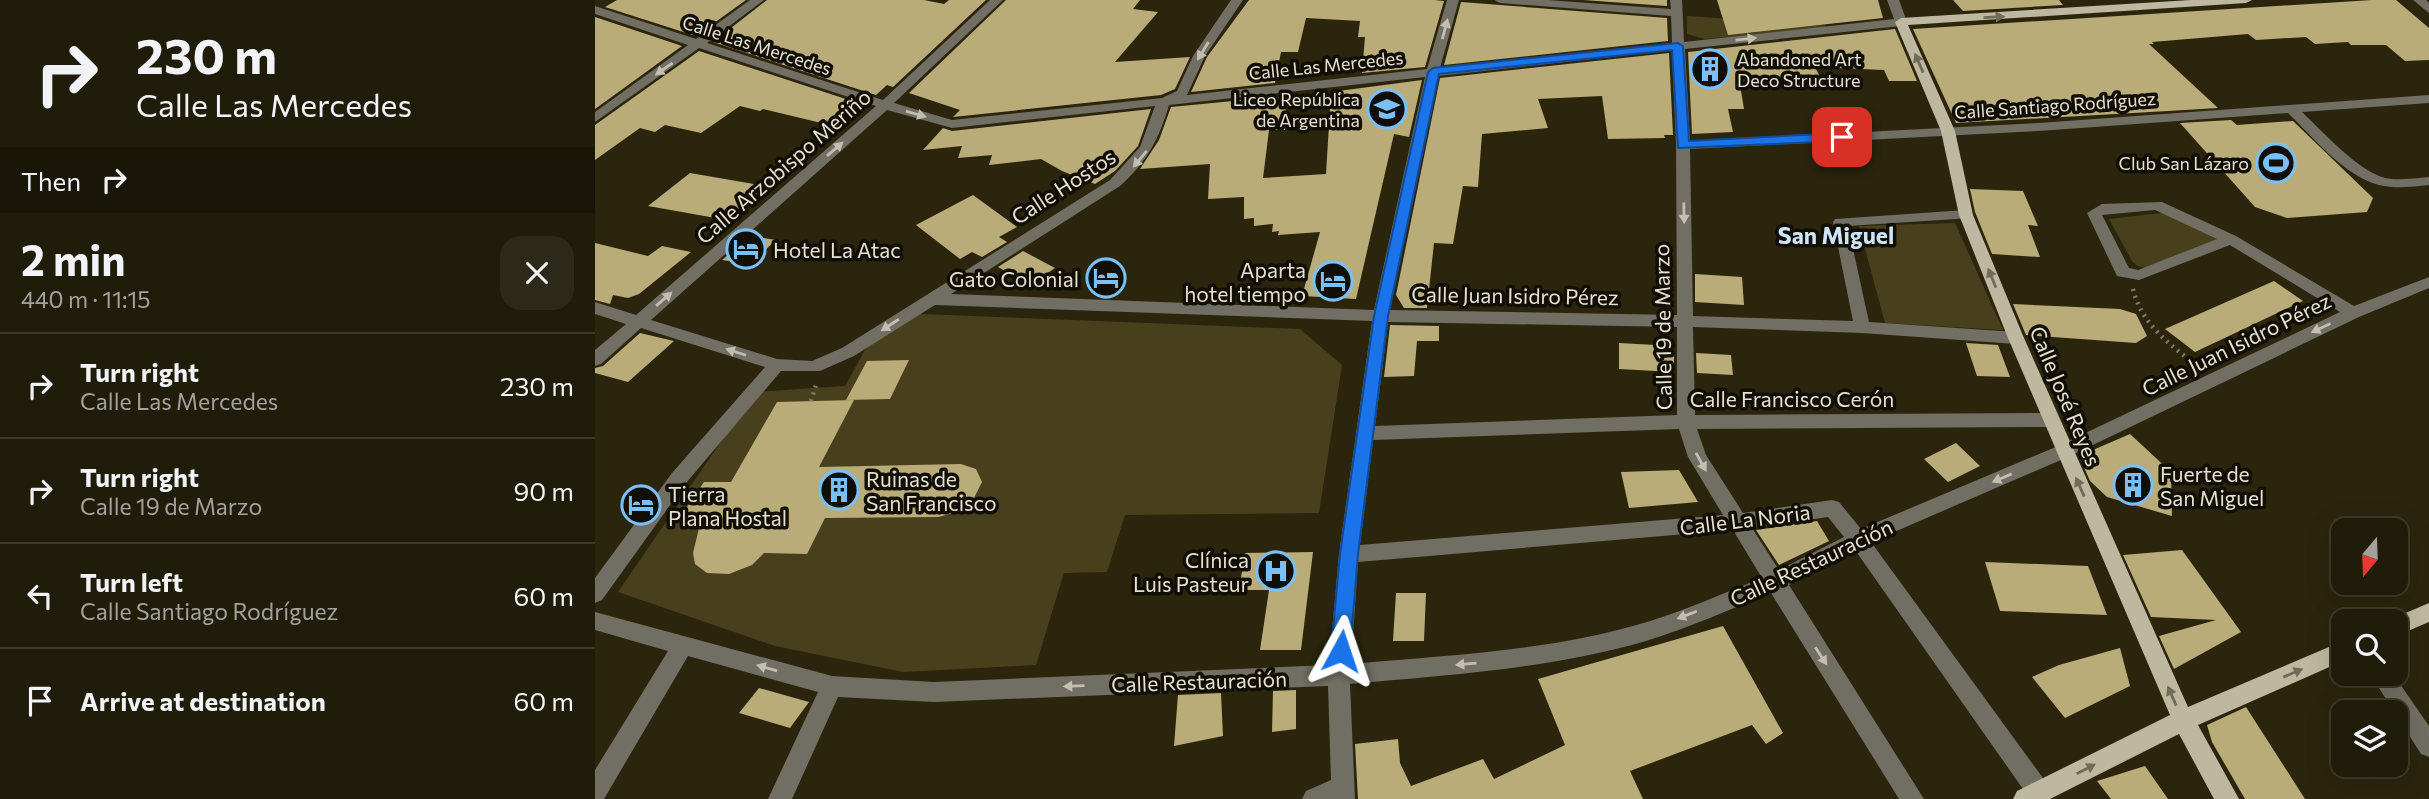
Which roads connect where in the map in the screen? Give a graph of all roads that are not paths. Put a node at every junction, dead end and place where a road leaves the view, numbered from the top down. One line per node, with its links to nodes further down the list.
1 (758, 0): 14 (street)
2 (997, 0): 19 (street, Calle Arzobispo Meriño)
3 (1237, 0): 17 (street, Calle Hostos, one-way to 17)
4 (1453, 0): 16 (street, one-way to 4)
5 (1500, 0): 10 (street)
6 (1893, 0): 13 (street, Calle José Reyes)
7 (2246, 0): 9 (main road, Calle Las Mercedes)
8 (2419, 0): 11 (street)
9 (2214, 2): 13 (main road, Calle Las Mercedes, one-way to 9)
10 (1676, 6): 15 (street, Calle 19 de Marzo)
11 (2429, 9)
12 (595, 10): 14 (street, Calle Las Mercedes)
13 (1901, 22): 15 (street, Calle Las Mercedes, one-way to 13); 22 (main road, Calle José Reyes, one-way to 13)
14 (698, 45): 19 (street, Calle Las Mercedes); 21 (street, one-way to 21)
15 (1678, 46): 16 (street, Calle Las Mercedes); 23 (street, Calle 19 de Marzo)
16 (1433, 72): 17 (street, Calle Las Mercedes); 31 (street)
17 (1168, 99): 19 (street, Calle Las Mercedes, one-way to 17); 28 (street, Calle Hostos, one-way to 28)
18 (2429, 99): 20 (street, Calle Santiago Rodríguez)
19 (885, 105): 32 (street, Calle Arzobispo Meriño, one-way to 19)
20 (2291, 109): 22 (street, Calle Santiago Rodríguez); 24 (street)
21 (595, 118)
22 (1948, 131): 23 (street, Calle Santiago Rodríguez); 25 (main road, Calle José Reyes)
23 (1683, 145): 33 (street, Calle 19 de Marzo, one-way to 33)
24 (2429, 181)
25 (1966, 215): 34 (street); 35 (main road, Calle José Reyes, one-way to 25)
26 (2231, 239): 26 (street); 30 (street)
27 (2429, 282): 30 (street, Calle Juan Isidro Pérez)
28 (929, 299): 31 (street, Calle Juan Isidro Pérez); 37 (street, Calle Hostos, one-way to 37)
29 (595, 308): 32 (street, Calle Hostos)
30 (2353, 313): 41 (street, Calle Juan Isidro Pérez, one-way to 41)
31 (1381, 316): 33 (street, Calle Juan Isidro Pérez); 40 (street)
32 (640, 320): 36 (street, Calle Arzobispo Meriño); 37 (street, Calle Hostos, one-way to 32)
33 (1685, 321): 34 (street, Calle Juan Isidro Pérez); 39 (street, Calle 19 de Marzo)
34 (1862, 327): 35 (street, Calle Juan Isidro Pérez)
35 (2016, 338): 38 (main road, Calle José Reyes)
36 (595, 360)
37 (777, 365): 46 (street)
38 (2051, 419): 39 (street, Calle Francisco Cerón); 41 (main road, Calle José Reyes)
39 (1686, 422): 40 (street, Calle Francisco Cerón); 42 (street, Calle 19 de Marzo, one-way to 42)
40 (1366, 433): 44 (street)
41 (2064, 451): 43 (street, Calle Restauración, one-way to 43); 55 (main road, Calle José Reyes, one-way to 41)
42 (1738, 522): 43 (street, Calle La Noria); 44 (street, Calle La Noria); 45 (street, Calle 19 de Marzo)
43 (1858, 539): 45 (street, Calle Restauración); 59 (street, Calle La Noria)
44 (1349, 554): 52 (street)
45 (1774, 583): 52 (street, Calle Restauración, one-way to 52); 62 (street, Calle 19 de Marzo, one-way to 62)
46 (595, 594)
47 (2429, 612): 49 (main road)
48 (595, 621): 50 (street, Calle Restauración)
49 (2408, 622)
50 (684, 645): 53 (street, Calle Restauración, one-way to 50); 57 (street)
51 (2331, 656): 55 (main road, one-way to 51)
52 (1339, 675): 53 (street, Calle Restauración, one-way to 53); 58 (street)
53 (832, 686): 60 (street)
54 (2389, 686): 56 (street)
55 (2183, 720): 59 (main road, one-way to 55); 63 (main road, Calle José Reyes)
56 (2429, 747)
57 (595, 792)
58 (1343, 793): 61 (street)
59 (2032, 796)
60 (780, 799)
61 (1314, 799)
62 (1912, 799)
63 (2227, 799)

